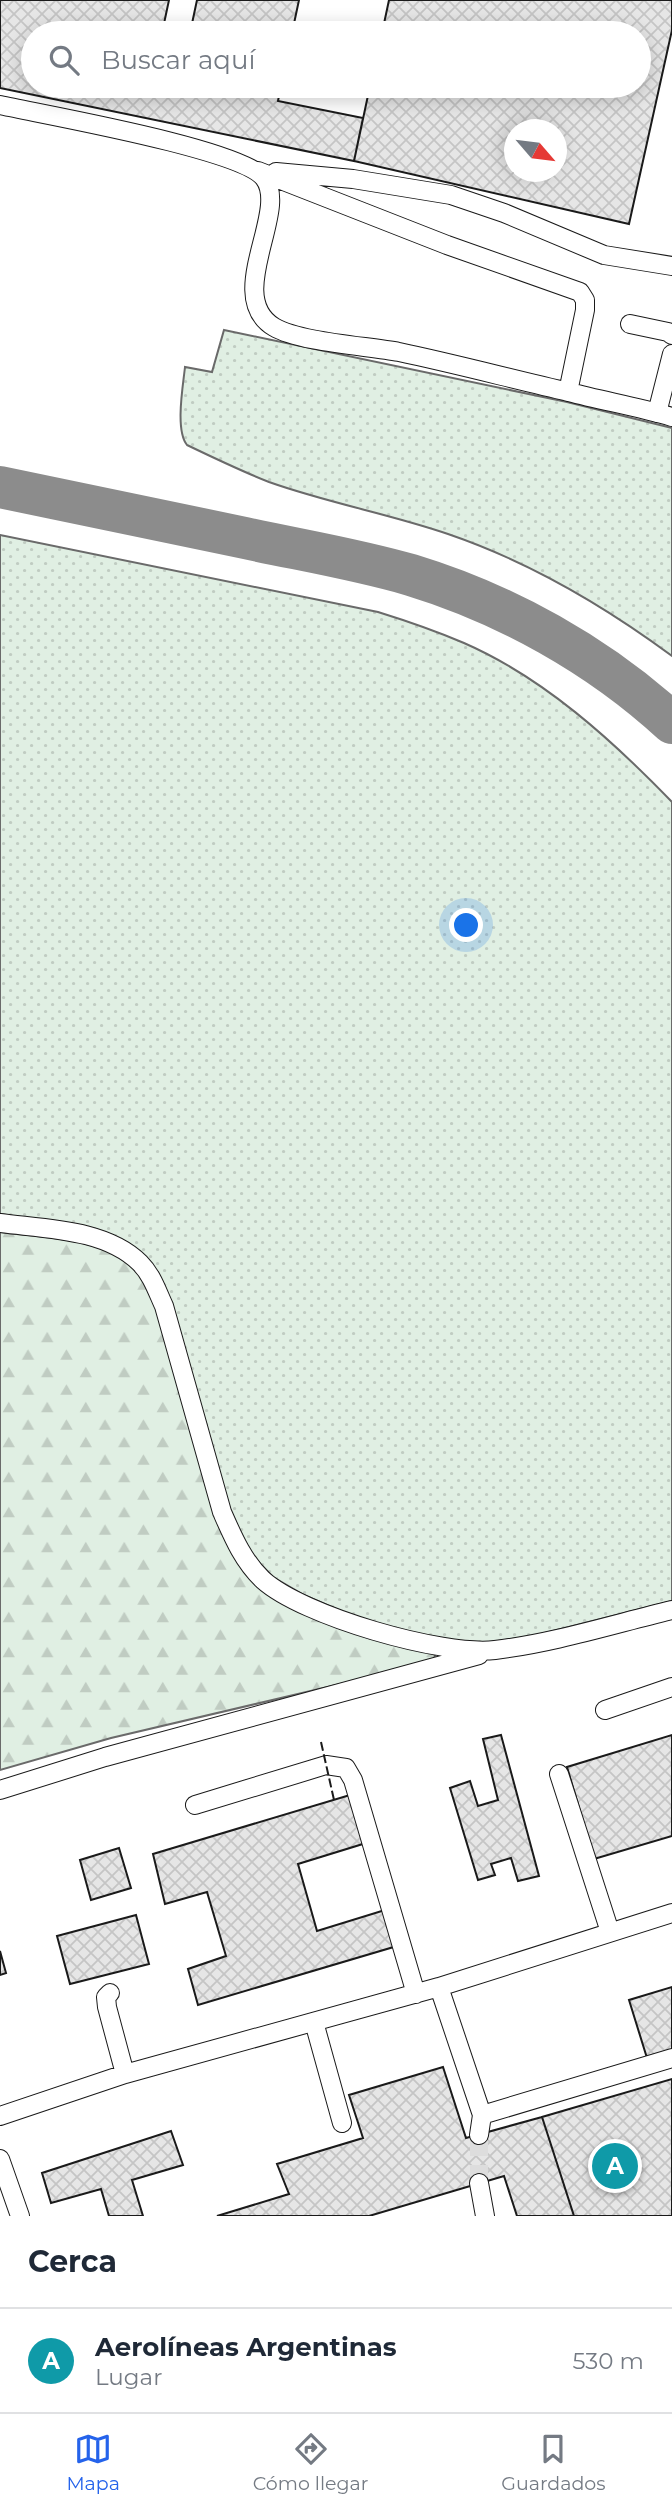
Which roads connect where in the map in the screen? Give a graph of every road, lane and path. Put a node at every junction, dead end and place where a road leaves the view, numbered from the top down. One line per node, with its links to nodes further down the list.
1 (0, 105): 2 (lane)
2 (254, 169): 3 (lane); 7 (lane); 7 (lane)
3 (672, 266)
4 (630, 324): 5 (lane)
5 (672, 335)
6 (672, 354): 8 (lane)
7 (568, 392): 8 (lane)
8 (665, 415)
9 (0, 1223): 11 (lane)
10 (672, 1610): 11 (lane)
11 (492, 1651): 15 (lane)
12 (672, 1687): 13 (lane)
13 (605, 1710)
14 (559, 1773): 18 (lane)
15 (0, 1790)
16 (195, 1805): 21 (lane)
17 (672, 1913): 18 (lane)
18 (610, 1932): 19 (lane)
19 (439, 1987): 21 (lane); 25 (lane)
20 (110, 1993): 24 (lane)
21 (416, 1994): 22 (lane)
22 (314, 2022): 24 (lane); 27 (lane)
23 (672, 2059): 25 (lane)
24 (125, 2074): 26 (lane)
25 (482, 2115): 28 (lane)
26 (0, 2116)
27 (342, 2123)
28 (479, 2135)
29 (0, 2159): 31 (lane)
30 (479, 2183): 32 (lane)
31 (20, 2216)
32 (485, 2216)

